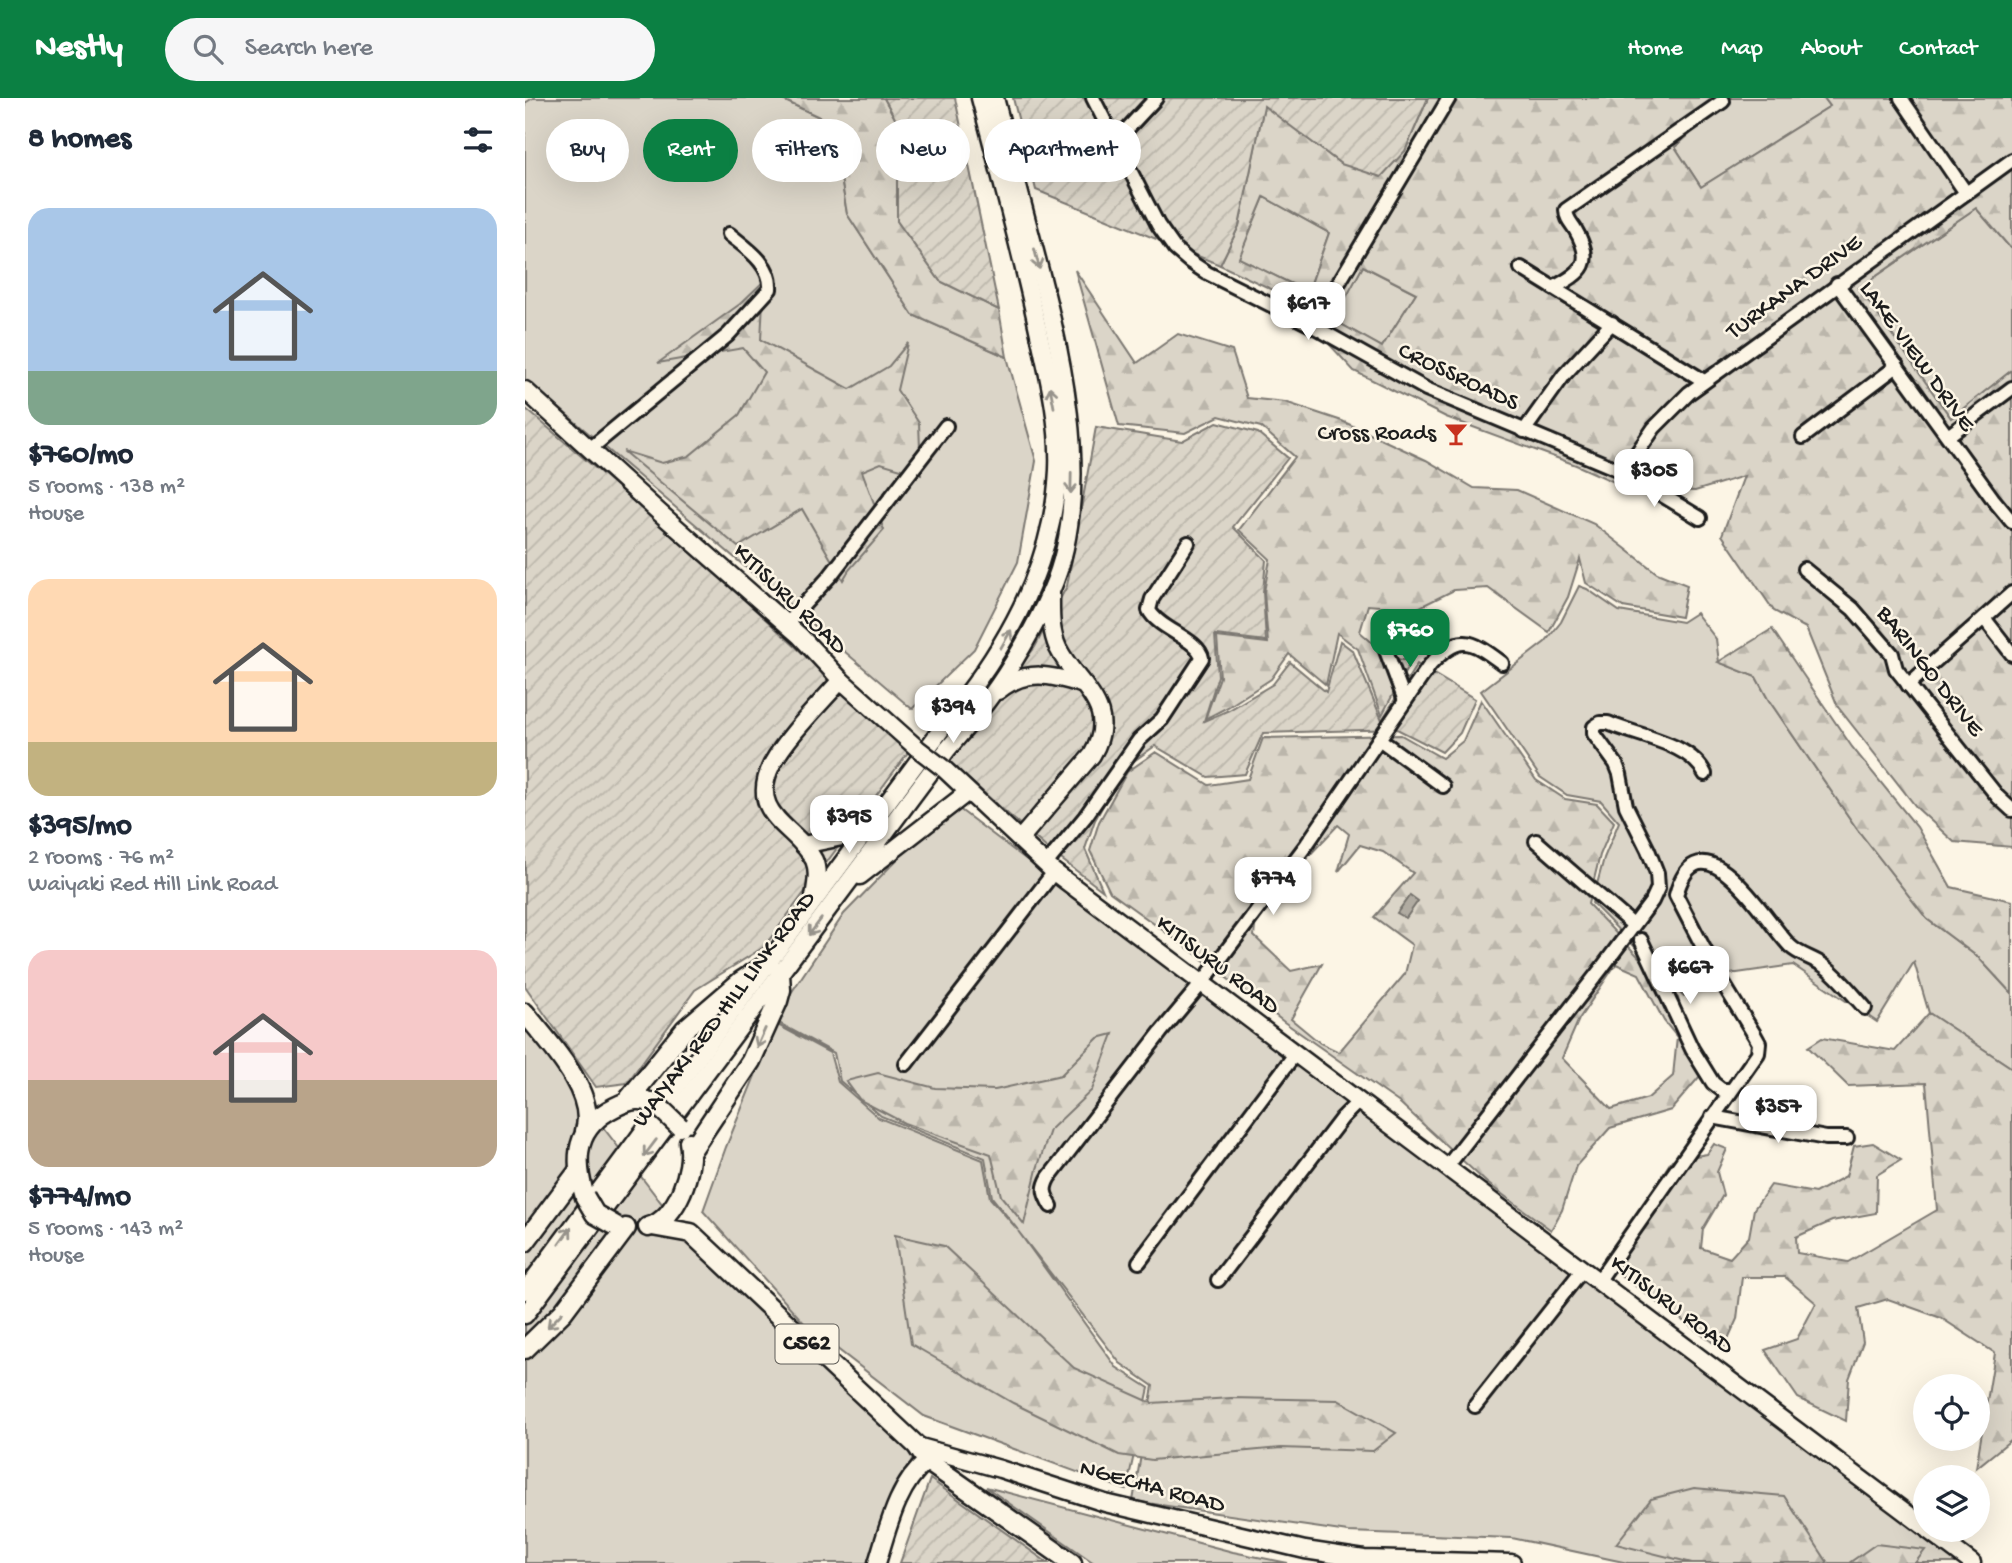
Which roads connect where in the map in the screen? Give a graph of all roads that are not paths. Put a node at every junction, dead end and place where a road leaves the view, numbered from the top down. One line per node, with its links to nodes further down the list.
1 (981, 98): 50 (main road, WAIYAKI RED HILL LINK ROAD, one-way to 1)
2 (995, 98): 33 (main road, WAIYAKI RED HILL LINK ROAD, one-way to 33)
3 (1093, 98): 8 (street, CROSSROADS)
4 (1156, 98): 9 (street)
5 (1449, 98): 18 (street)
6 (1901, 98): 12 (street)
7 (1723, 101): 16 (street)
8 (1104, 119)
9 (1136, 119)
10 (2012, 160): 12 (street, TURKANA DRIVE)
11 (1136, 182): 18 (street, CROSSROADS)
12 (1966, 193): 15 (street, TURKANA DRIVE)
13 (729, 234): 27 (street)
14 (1521, 268): 16 (street)
15 (1837, 284): 19 (street, LAKE VIEW DRIVE); 20 (street, TURKANA DRIVE)
16 (1553, 288): 17 (street)
17 (1612, 323): 20 (street); 24 (street)
18 (1313, 326): 24 (street, CROSSROADS)
19 (1897, 366): 25 (street, LAKE VIEW DRIVE); 26 (street)
20 (1704, 381): 28 (street, TURKANA DRIVE)
21 (2012, 388): 25 (street)
22 (525, 390): 27 (main road, KITISURU ROAD)
23 (946, 426): 36 (street)
24 (1524, 431): 28 (street, CROSSROADS)
25 (1948, 436): 30 (street, LAKE VIEW DRIVE)
26 (1803, 437)
27 (591, 448): 36 (main road, KITISURU ROAD)
28 (1624, 472): 29 (street, CROSSROADS)
29 (1700, 518)
30 (2012, 522)
31 (1188, 542): 54 (street)
32 (1804, 569): 42 (street, BARINGO DRIVE)
33 (1051, 590): 41 (main road); 43 (main road, WAIYAKI RED HILL LINK ROAD)
34 (2012, 593): 35 (street)
35 (1984, 618): 38 (street); 42 (street)
36 (786, 624): 40 (main road, KITISURU ROAD)
37 (1385, 649): 44 (street)
38 (2012, 654)
39 (1501, 663): 44 (street)
40 (841, 680): 48 (main road, KITISURU ROAD, bridge); 53 (main road)
41 (1084, 685): 43 (main road); 51 (main road)
42 (1908, 685): 49 (street, BARINGO DRIVE)
43 (991, 696): 55 (main road, WAIYAKI RED HILL LINK ROAD)
44 (1405, 701): 45 (street)
45 (1379, 739): 47 (street); 60 (street)
46 (1705, 774): 57 (street)
47 (1443, 786)
48 (968, 792): 51 (main road, KITISURU ROAD); 55 (main road)
49 (2012, 810)
50 (876, 817): 53 (main road); 56 (main road, WAIYAKI RED HILL LINK ROAD)
51 (1020, 839): 54 (main road, KITISURU ROAD)
52 (1536, 841): 57 (street)
53 (803, 845): 56 (main road)
54 (1050, 868): 60 (main road, KITISURU ROAD); 64 (street)
55 (842, 890): 59 (main road, WAIYAKI RED HILL LINK ROAD, one-way to 59)
56 (814, 901): 59 (main road, WAIYAKI RED HILL LINK ROAD)
57 (1633, 925): 73 (street)
58 (1641, 940): 66 (street)
59 (774, 969): 68 (main road); 72 (main road, one-way to 72); 85 (main road, WAIYAKI RED HILL LINK ROAD, one-way to 59); 86 (main road, WAIYAKI RED HILL LINK ROAD, one-way to 86)
60 (1202, 983): 63 (main road, KITISURU ROAD); 76 (street)
61 (1865, 1008): 66 (street)
62 (525, 1013): 65 (main road)
63 (1295, 1054): 67 (main road, KITISURU ROAD); 81 (street)
64 (906, 1064)
65 (580, 1087): 68 (main road); 70 (main road)
66 (1731, 1090): 69 (street)
67 (1359, 1101): 73 (main road, KITISURU ROAD); 83 (street)
68 (622, 1103): 70 (main road); 72 (main road, bridge)
69 (1713, 1116): 71 (street); 84 (street)
70 (585, 1131): 74 (main road)
71 (1847, 1138)
72 (691, 1152): 75 (main road)
73 (1446, 1168): 82 (main road, KITISURU ROAD)
74 (579, 1170): 78 (main road, bridge); 80 (main road)
75 (682, 1194): 77 (main road); 79 (main road, C562)
76 (1051, 1206)
77 (652, 1226): 78 (main road); 79 (main road, C562)
78 (621, 1227): 87 (main road, one-way to 87)
79 (699, 1240): 89 (main road, C562)
80 (525, 1242)
81 (1139, 1262)
82 (1583, 1269): 84 (main road, KITISURU ROAD); 88 (street)
83 (1218, 1280)
84 (1599, 1280): 90 (main road, KITISURU ROAD)
85 (525, 1291)
86 (525, 1315)
87 (525, 1349)
88 (1475, 1406)
89 (922, 1454): 92 (main road); 93 (main road, C562); 94 (main road, NGECHA ROAD)
90 (1913, 1518)
91 (1944, 1542): 95 (main road, KITISURU ROAD)
92 (877, 1563)
93 (1072, 1563)
94 (1513, 1563)
95 (1972, 1563)

